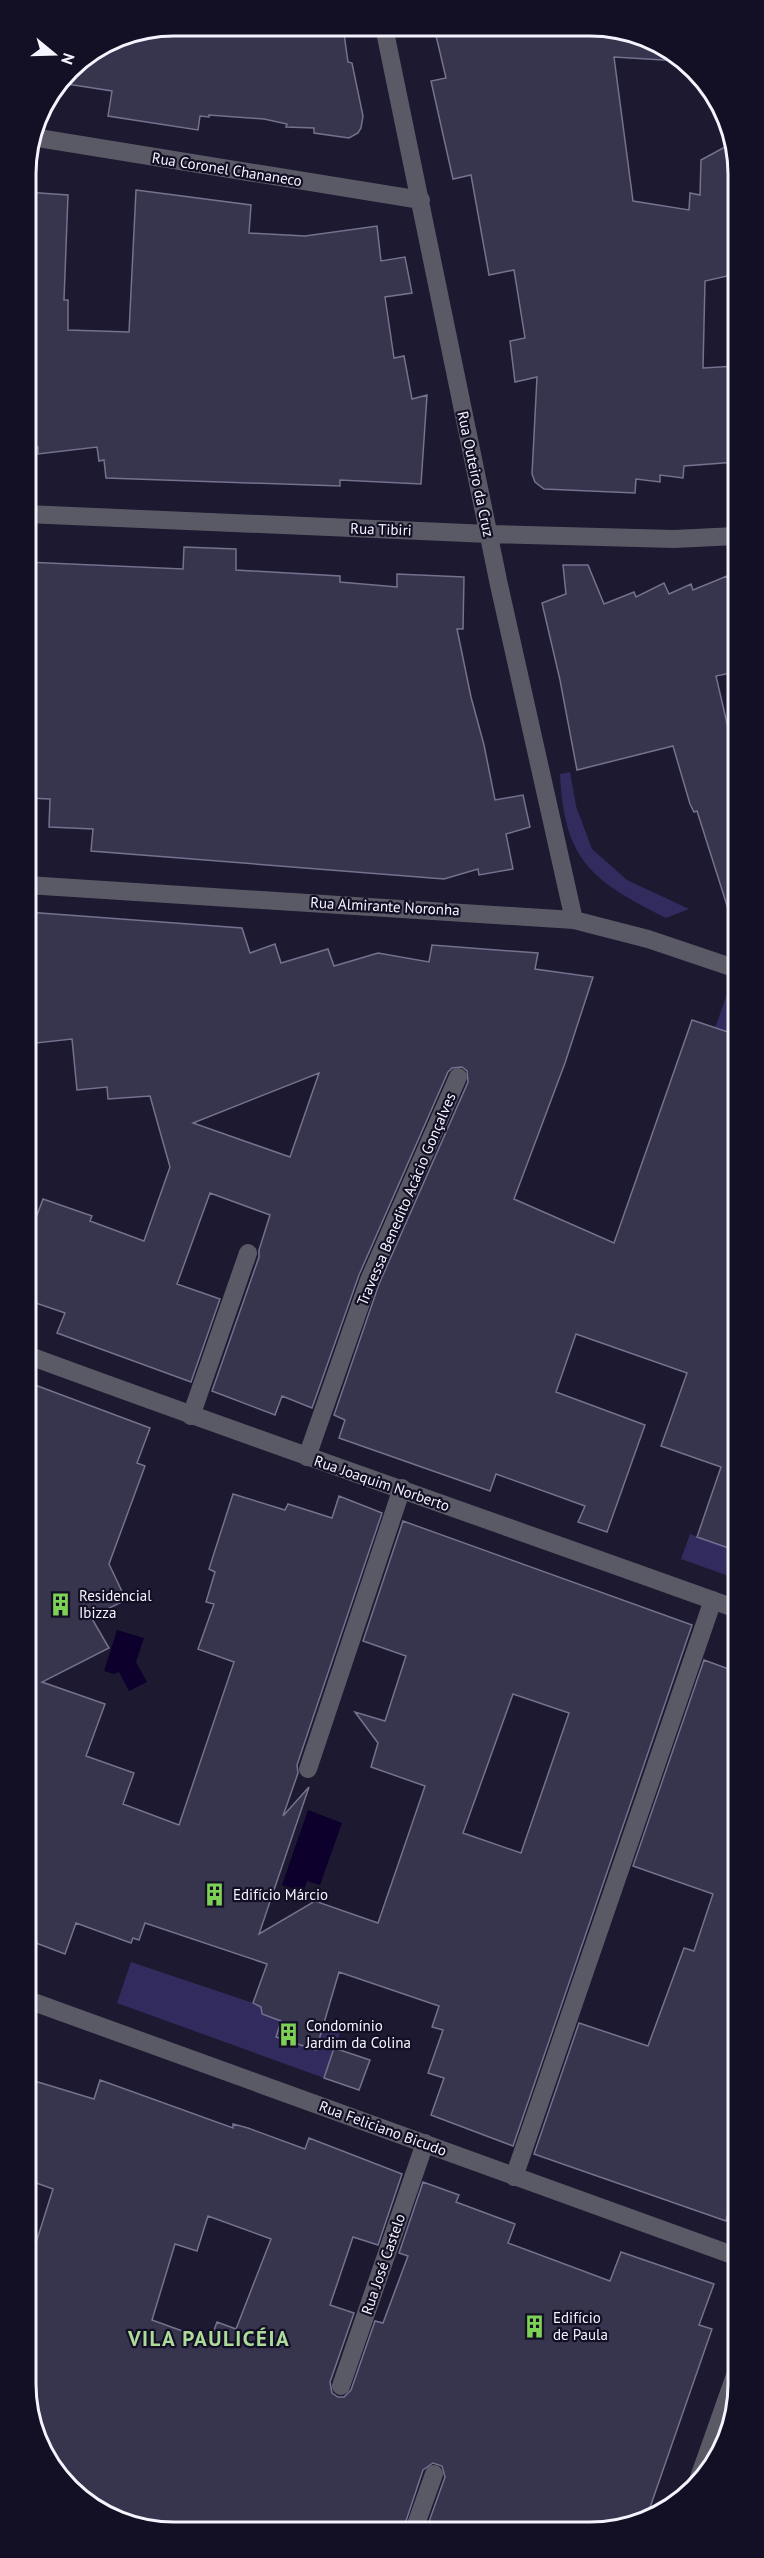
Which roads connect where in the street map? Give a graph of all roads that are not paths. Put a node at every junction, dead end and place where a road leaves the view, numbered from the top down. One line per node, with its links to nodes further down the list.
1 (386, 36): 3 (street, Rua Outeiro da Cruz)
2 (41, 139): 3 (street, Rua Coronel Chananeco)
3 (421, 201): 5 (street, Rua Outeiro da Cruz)
4 (36, 514): 5 (street, Rua Tibiri)
5 (489, 534): 6 (street, Rua Tibiri); 8 (street, Rua Outeiro da Cruz)
6 (728, 536)
7 (36, 886): 8 (street, Rua Almirante Noronha)
8 (574, 920): 9 (street, Rua Almirante Noronha)
9 (728, 966)
10 (458, 1077): 14 (street, Travessa Benedito Acácio Gonçalves)
11 (248, 1253): 13 (street)
12 (36, 1359): 13 (street, Rua Joaquim Norberto)
13 (191, 1416): 14 (street, Rua Joaquim Norberto)
14 (307, 1457): 15 (street, Rua Joaquim Norberto)
15 (402, 1488): 16 (street, Rua Joaquim Norberto); 18 (street)
16 (713, 1600): 17 (street, Rua Joaquim Norberto); 21 (street)
17 (728, 1606)
18 (308, 1769)
19 (36, 2003): 20 (street, Rua Feliciano Bicudo)
20 (425, 2143): 21 (street, Rua Feliciano Bicudo); 23 (street, Rua José Castelo)
21 (514, 2177): 22 (street, Rua Feliciano Bicudo)
22 (728, 2253)
23 (341, 2386)
24 (727, 2397): 25 (street)
25 (706, 2457)
26 (434, 2474): 27 (street)
27 (417, 2522)

